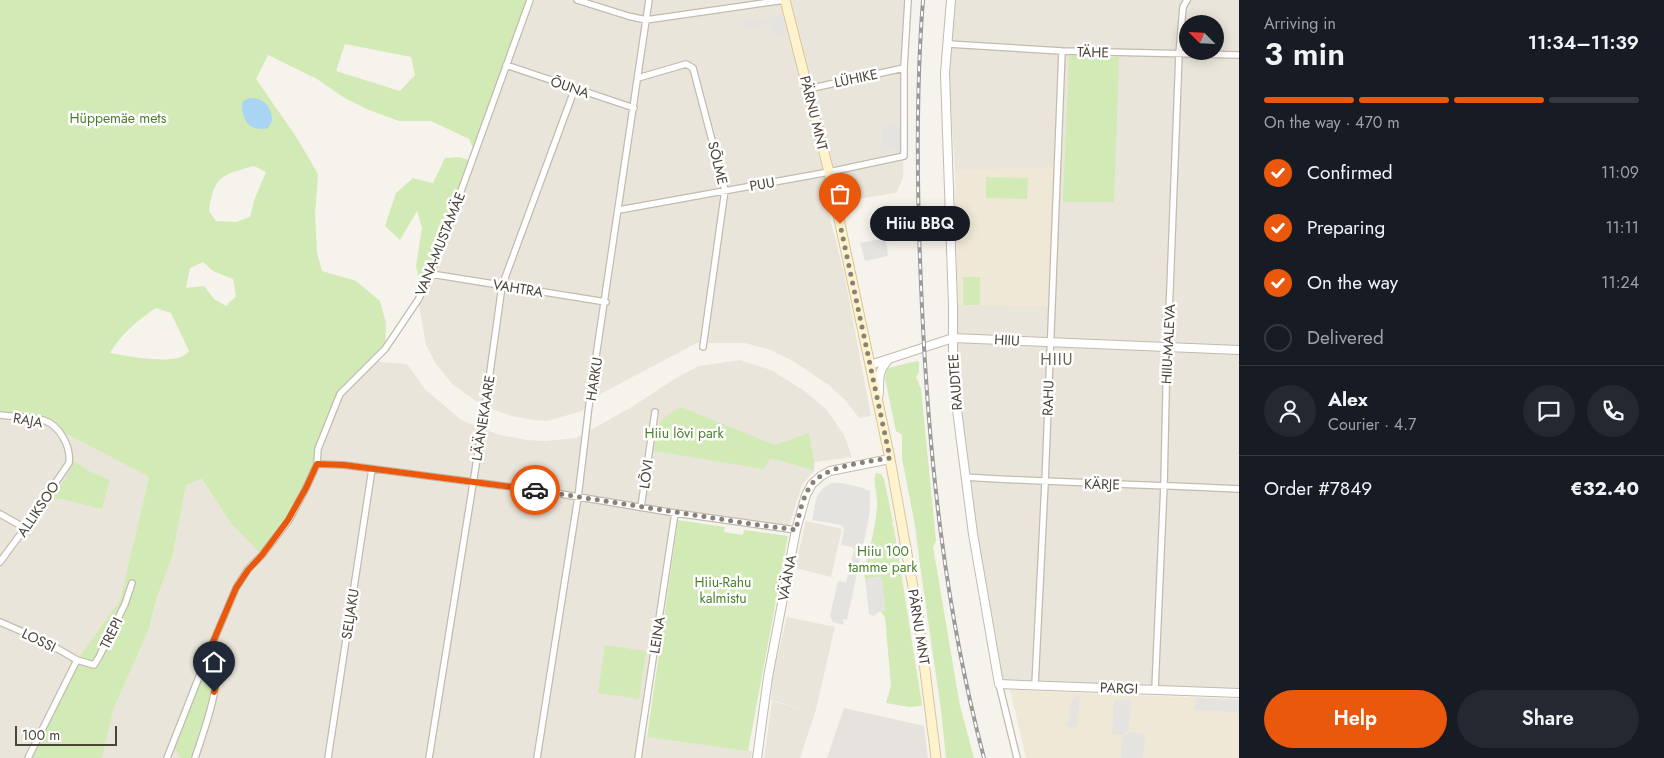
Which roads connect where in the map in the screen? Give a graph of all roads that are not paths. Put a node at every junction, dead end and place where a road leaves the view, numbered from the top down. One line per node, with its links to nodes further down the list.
1 (530, 0): 15 (street, VANA-MUSTAMÄE)
2 (577, 0): 9 (street)
3 (649, 0): 9 (street, HARKU)
4 (785, 0): 9 (street); 19 (main road, PÄRNU MNT)
5 (908, 0): 16 (street)
6 (951, 0): 10 (street, RAUDTEE)
7 (1187, 0): 8 (street, HIIU-MALEVA)
8 (1182, 15)
9 (646, 20): 17 (street, HARKU)
10 (948, 44): 11 (street, TÄHE); 27 (street, RAUDTEE)
11 (1062, 51): 12 (street, TÄHE); 28 (street, RAHU)
12 (1179, 54): 30 (street, HIIU-MALEVA)
13 (1224, 55): 14 (street, TÄHE)
14 (1239, 55)
15 (506, 65): 18 (street, ÕUNA); 24 (street, VANA-MUSTAMÄE)
16 (904, 68): 19 (street, LÜHIKE); 21 (street, PUU)
17 (638, 78): 20 (street, HARKU); 22 (street, SÕLME)
18 (574, 88): 20 (street, ÕUNA); 25 (street, LÄÄNEKAARE)
19 (808, 89): 21 (main road, PÄRNU MNT)
20 (634, 108): 23 (street, HARKU)
21 (829, 172): 22 (street, PUU); 33 (main road, PÄRNU MNT)
22 (725, 190): 23 (street, PUU); 29 (street, SÕLME)
23 (619, 210): 26 (street, HARKU)
24 (431, 274): 25 (street, VAHTRA); 39 (street, VANA-MUSTAMÄE)
25 (502, 286): 26 (street, VAHTRA); 43 (street, LÄÄNEKAARE)
26 (606, 302): 46 (street, HARKU)
27 (953, 338): 28 (street, HIIU); 32 (street, HIIU); 41 (street, RAUDTEE)
28 (1050, 343): 30 (street, HIIU); 42 (street, RAHU)
29 (703, 347)
30 (1167, 348): 31 (street, HIIU); 44 (street, HIIU-MALEVA)
31 (1239, 350)
32 (889, 359): 33 (street, HIIU); 34 (street)
33 (870, 365): 34 (main road, PÄRNU MNT)
34 (878, 401): 38 (main road, PÄRNU MNT)
35 (655, 412): 47 (street, LÕVI)
36 (0, 415): 37 (street, RAJA)
37 (70, 453): 50 (street, ALLIKSOO)
38 (890, 458): 51 (street, VÄÄNA); 69 (main road, PÄRNU MNT)
39 (317, 464): 40 (street); 55 (street, VANA-MUSTAMÄE)
40 (372, 469): 43 (street); 64 (street, SELJAKU)
41 (965, 477): 42 (street, KÄRJE); 57 (street, RAUDTEE)
42 (1045, 482): 44 (street, KÄRJE); 58 (street, RAHU)
43 (472, 483): 46 (street); 65 (street, LÄÄNEKAARE)
44 (1164, 485): 45 (street, KÄRJE); 59 (street, HIIU-MALEVA)
45 (1239, 489)
46 (578, 497): 47 (street); 66 (street, HARKU)
47 (641, 506): 48 (street)
48 (676, 513): 51 (street); 67 (street, LEINA)
49 (0, 514): 50 (street)
50 (25, 528): 52 (street, ALLIKSOO)
51 (796, 530): 68 (street, VÄÄNA)
52 (0, 562)
53 (132, 583): 56 (street, TREPI)
54 (0, 622): 56 (street, LOSSI)
55 (213, 642): 62 (street, VANA-MUSTAMÄE); 63 (street)
56 (78, 660): 61 (street)
57 (999, 684): 58 (street, PARGI); 70 (street, RAUDTEE)
58 (1035, 685): 59 (street, PARGI)
59 (1154, 689): 60 (street, PARGI)
60 (1239, 693)
61 (28, 758)
62 (167, 758)
63 (196, 758)
64 (328, 758)
65 (429, 758)
66 (537, 758)
67 (638, 758)
68 (757, 758)
69 (936, 758)
70 (1018, 758)

